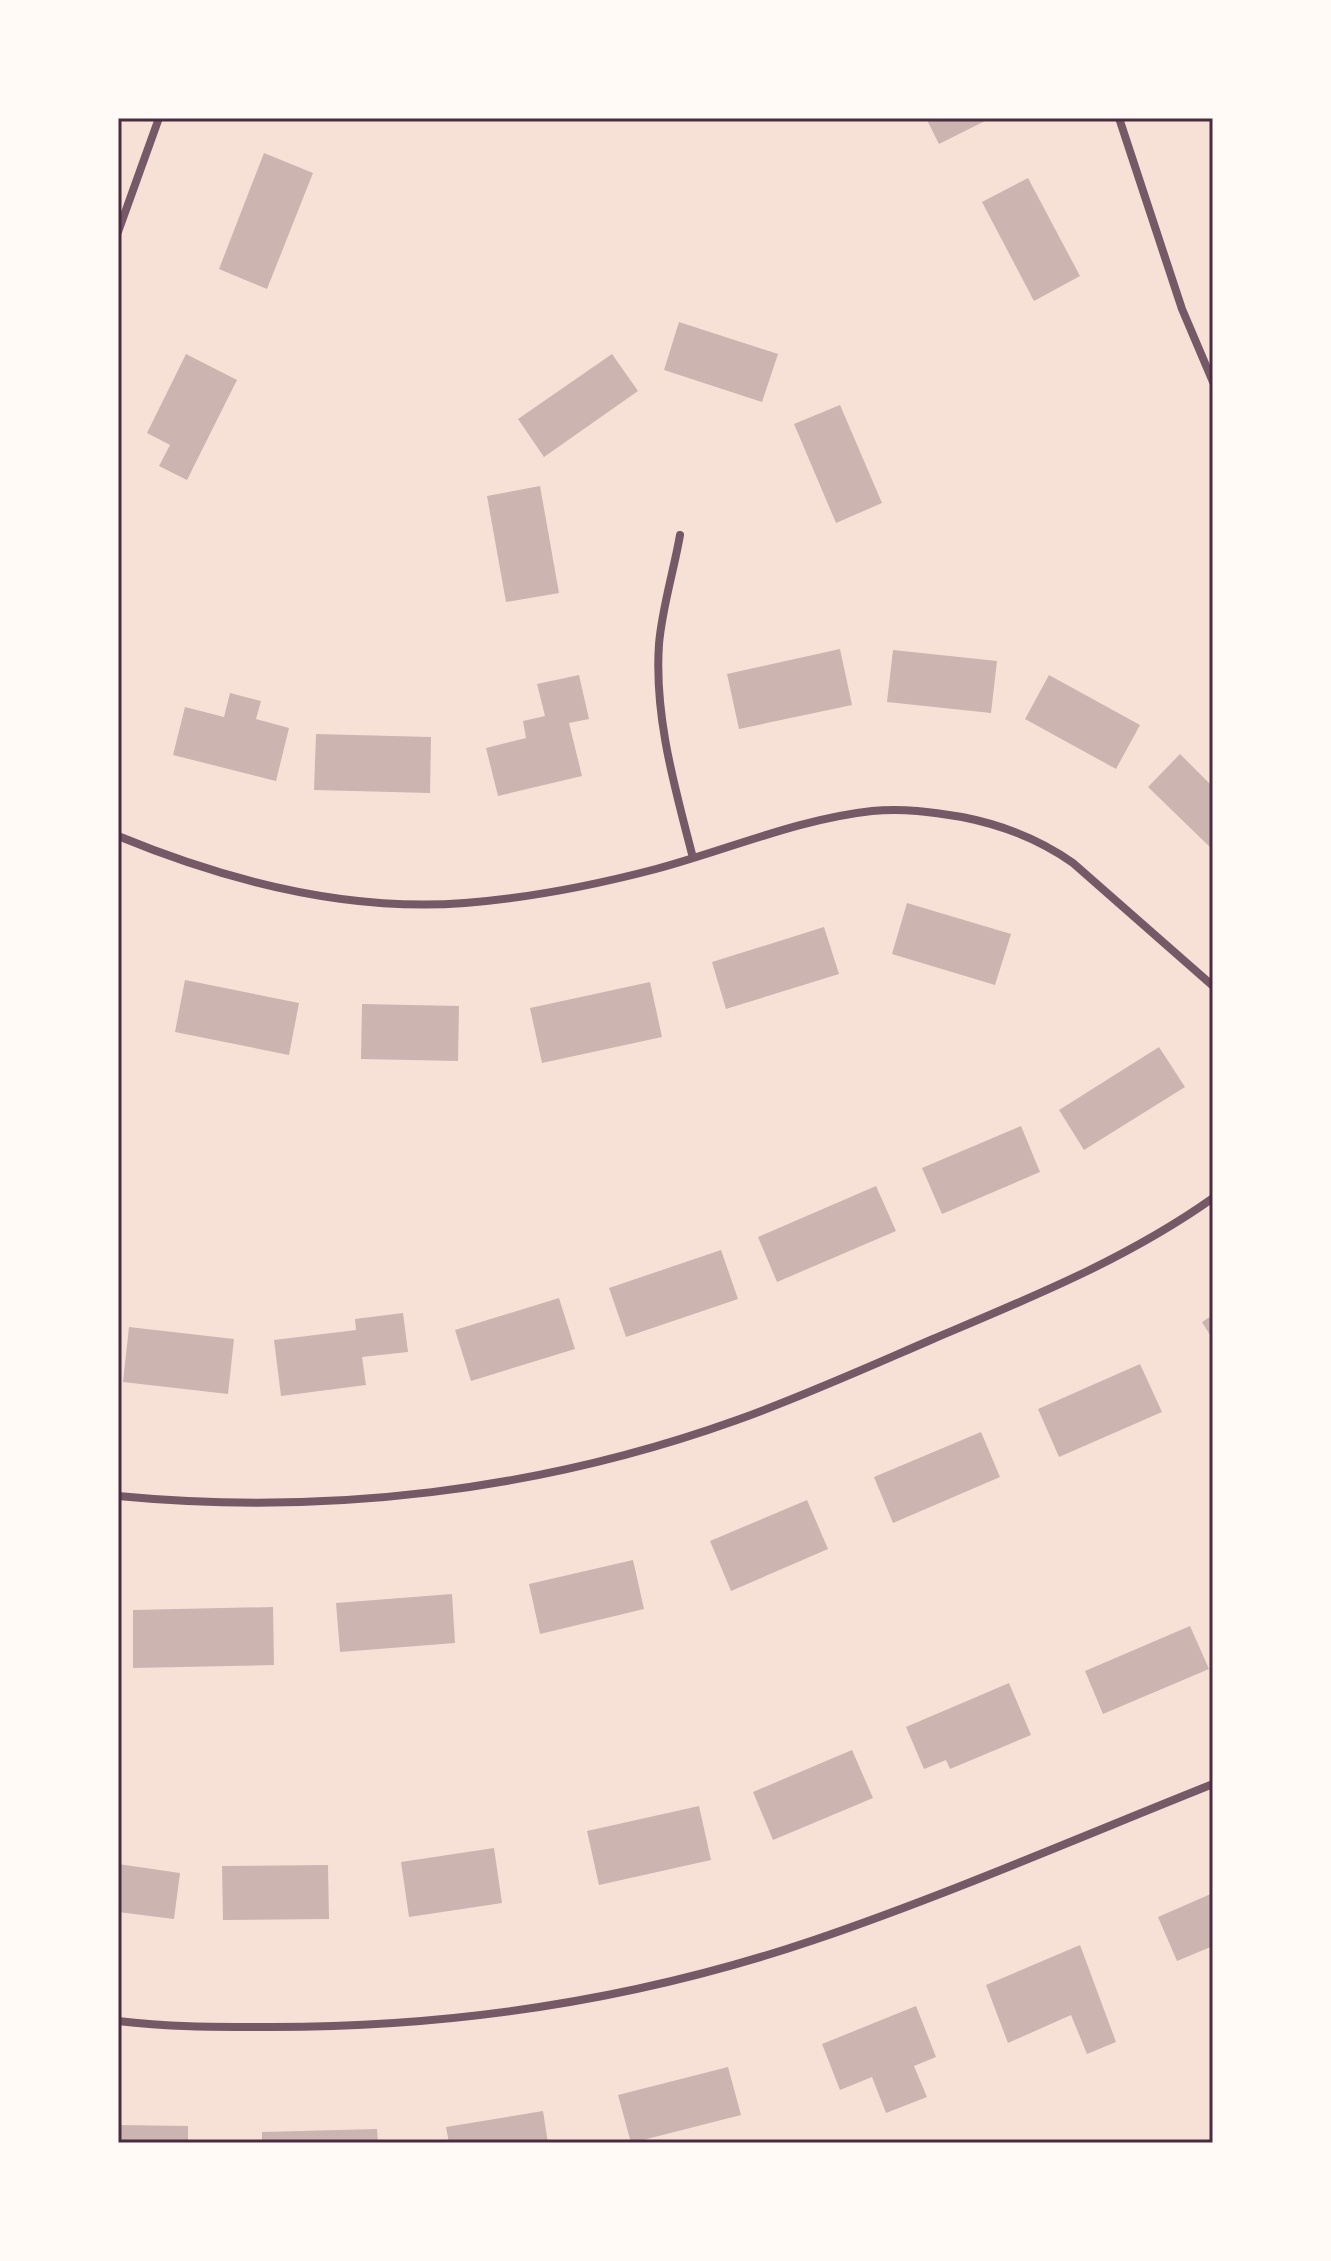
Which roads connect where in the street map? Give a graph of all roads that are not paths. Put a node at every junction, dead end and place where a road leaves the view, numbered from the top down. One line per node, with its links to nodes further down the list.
1 (159, 118): 3 (street)
2 (1119, 118): 4 (street)
3 (118, 232)
4 (1213, 382)
5 (680, 535): 7 (street)
6 (118, 836): 7 (street)
7 (693, 858): 8 (street)
8 (1213, 986)
9 (1213, 1198): 10 (street)
10 (118, 1496)
11 (1213, 1784): 12 (street)
12 (118, 2021)

